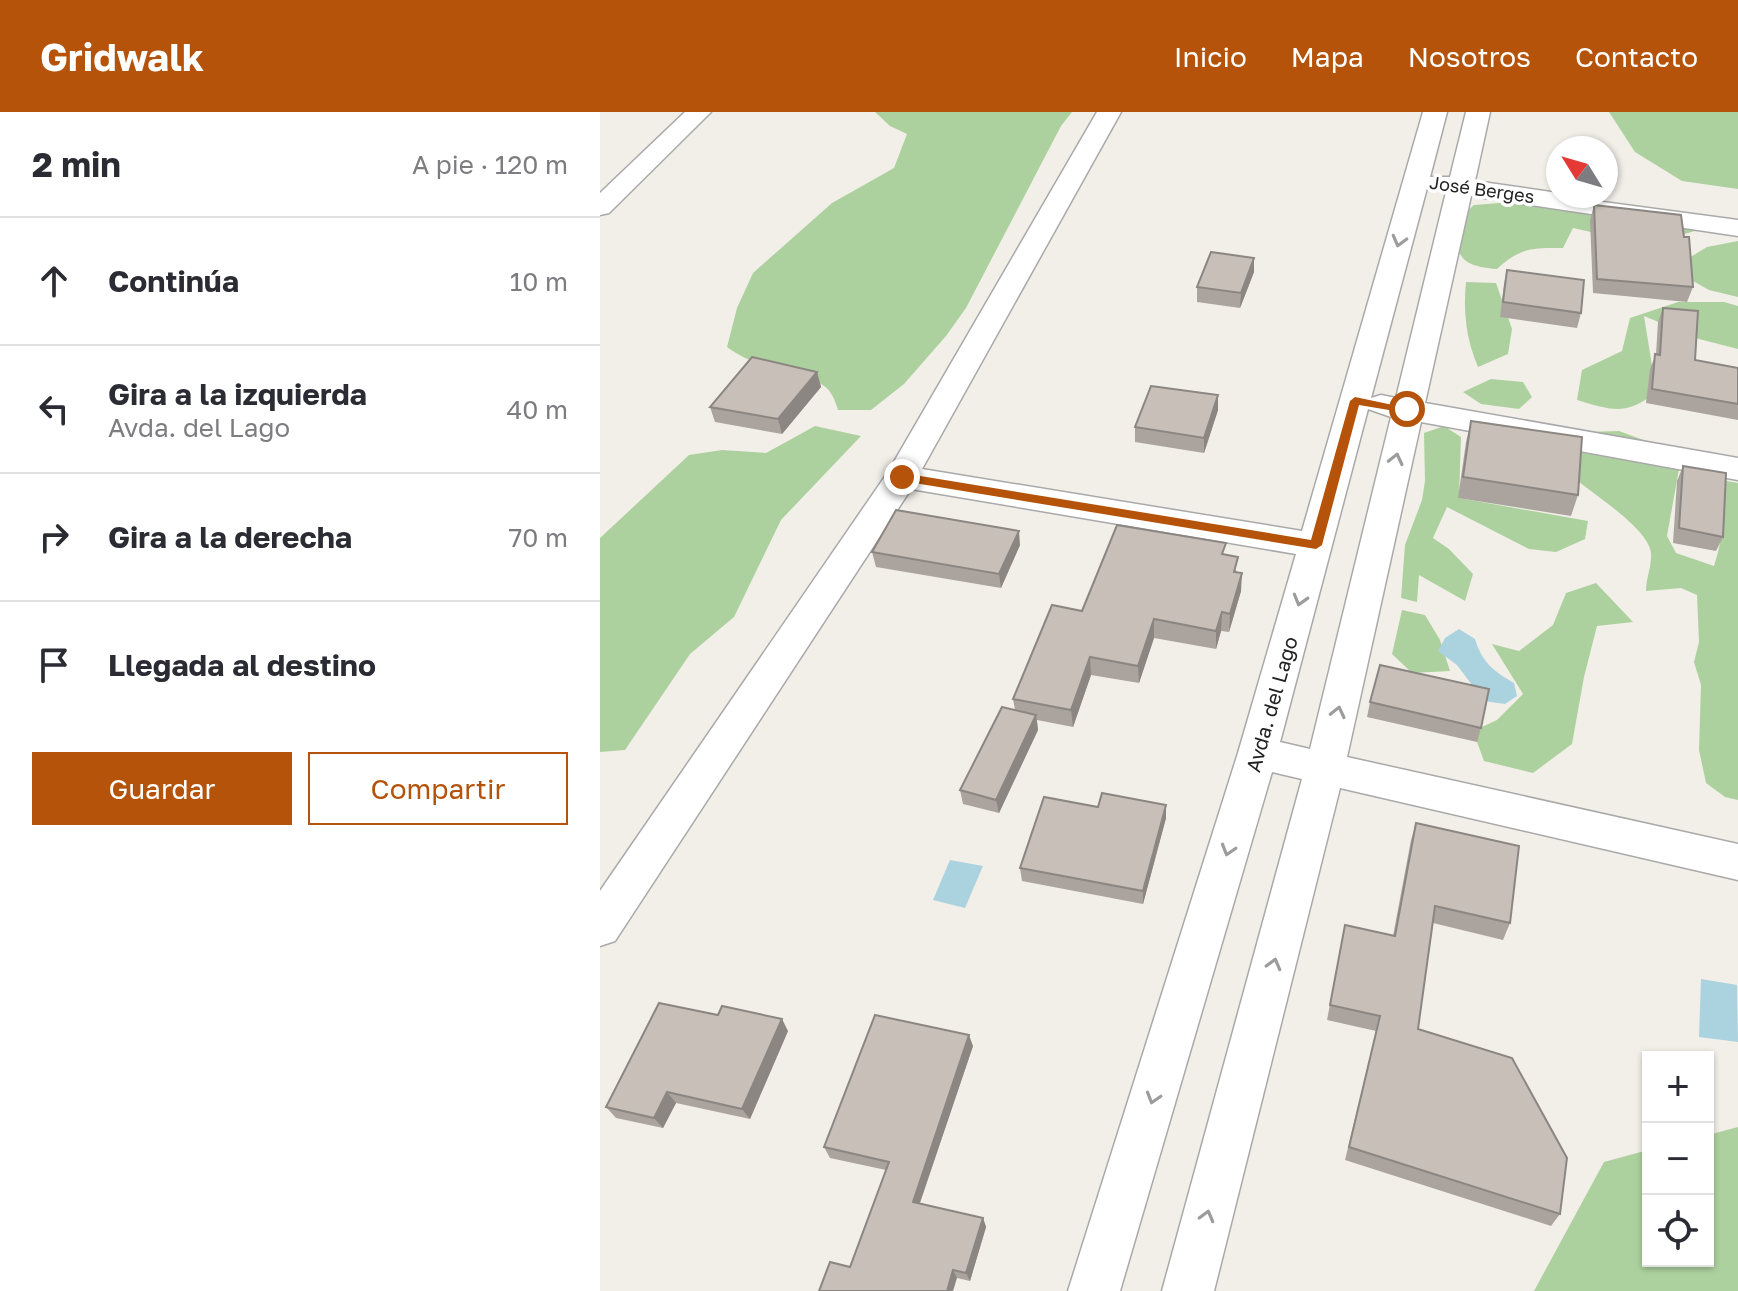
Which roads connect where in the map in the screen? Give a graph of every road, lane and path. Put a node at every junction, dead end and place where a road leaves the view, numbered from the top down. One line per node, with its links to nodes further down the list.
1 (699, 112): 7 (street)
2 (1109, 112): 12 (street)
3 (1435, 112): 5 (street, Avda. del Lago)
4 (1478, 112): 6 (street)
5 (1416, 180): 6 (street, José Berges); 9 (street, Avda. del Lago, one-way to 9)
6 (1461, 186): 8 (street, José Berges); 10 (street)
7 (600, 207)
8 (1738, 228)
9 (1355, 401): 10 (street); 13 (street, Avda. del Lago)
10 (1407, 409): 11 (street); 15 (street, one-way to 10)
11 (1738, 469)
12 (902, 477): 13 (street); 17 (street)
13 (1316, 545): 14 (street, Avda. del Lago, one-way to 14)
14 (1258, 753): 15 (street); 18 (street, Avda. del Lago, one-way to 18)
15 (1325, 768): 16 (street); 19 (street, one-way to 15)
16 (1738, 862)
17 (600, 927)
18 (1094, 1291)
19 (1188, 1291)

